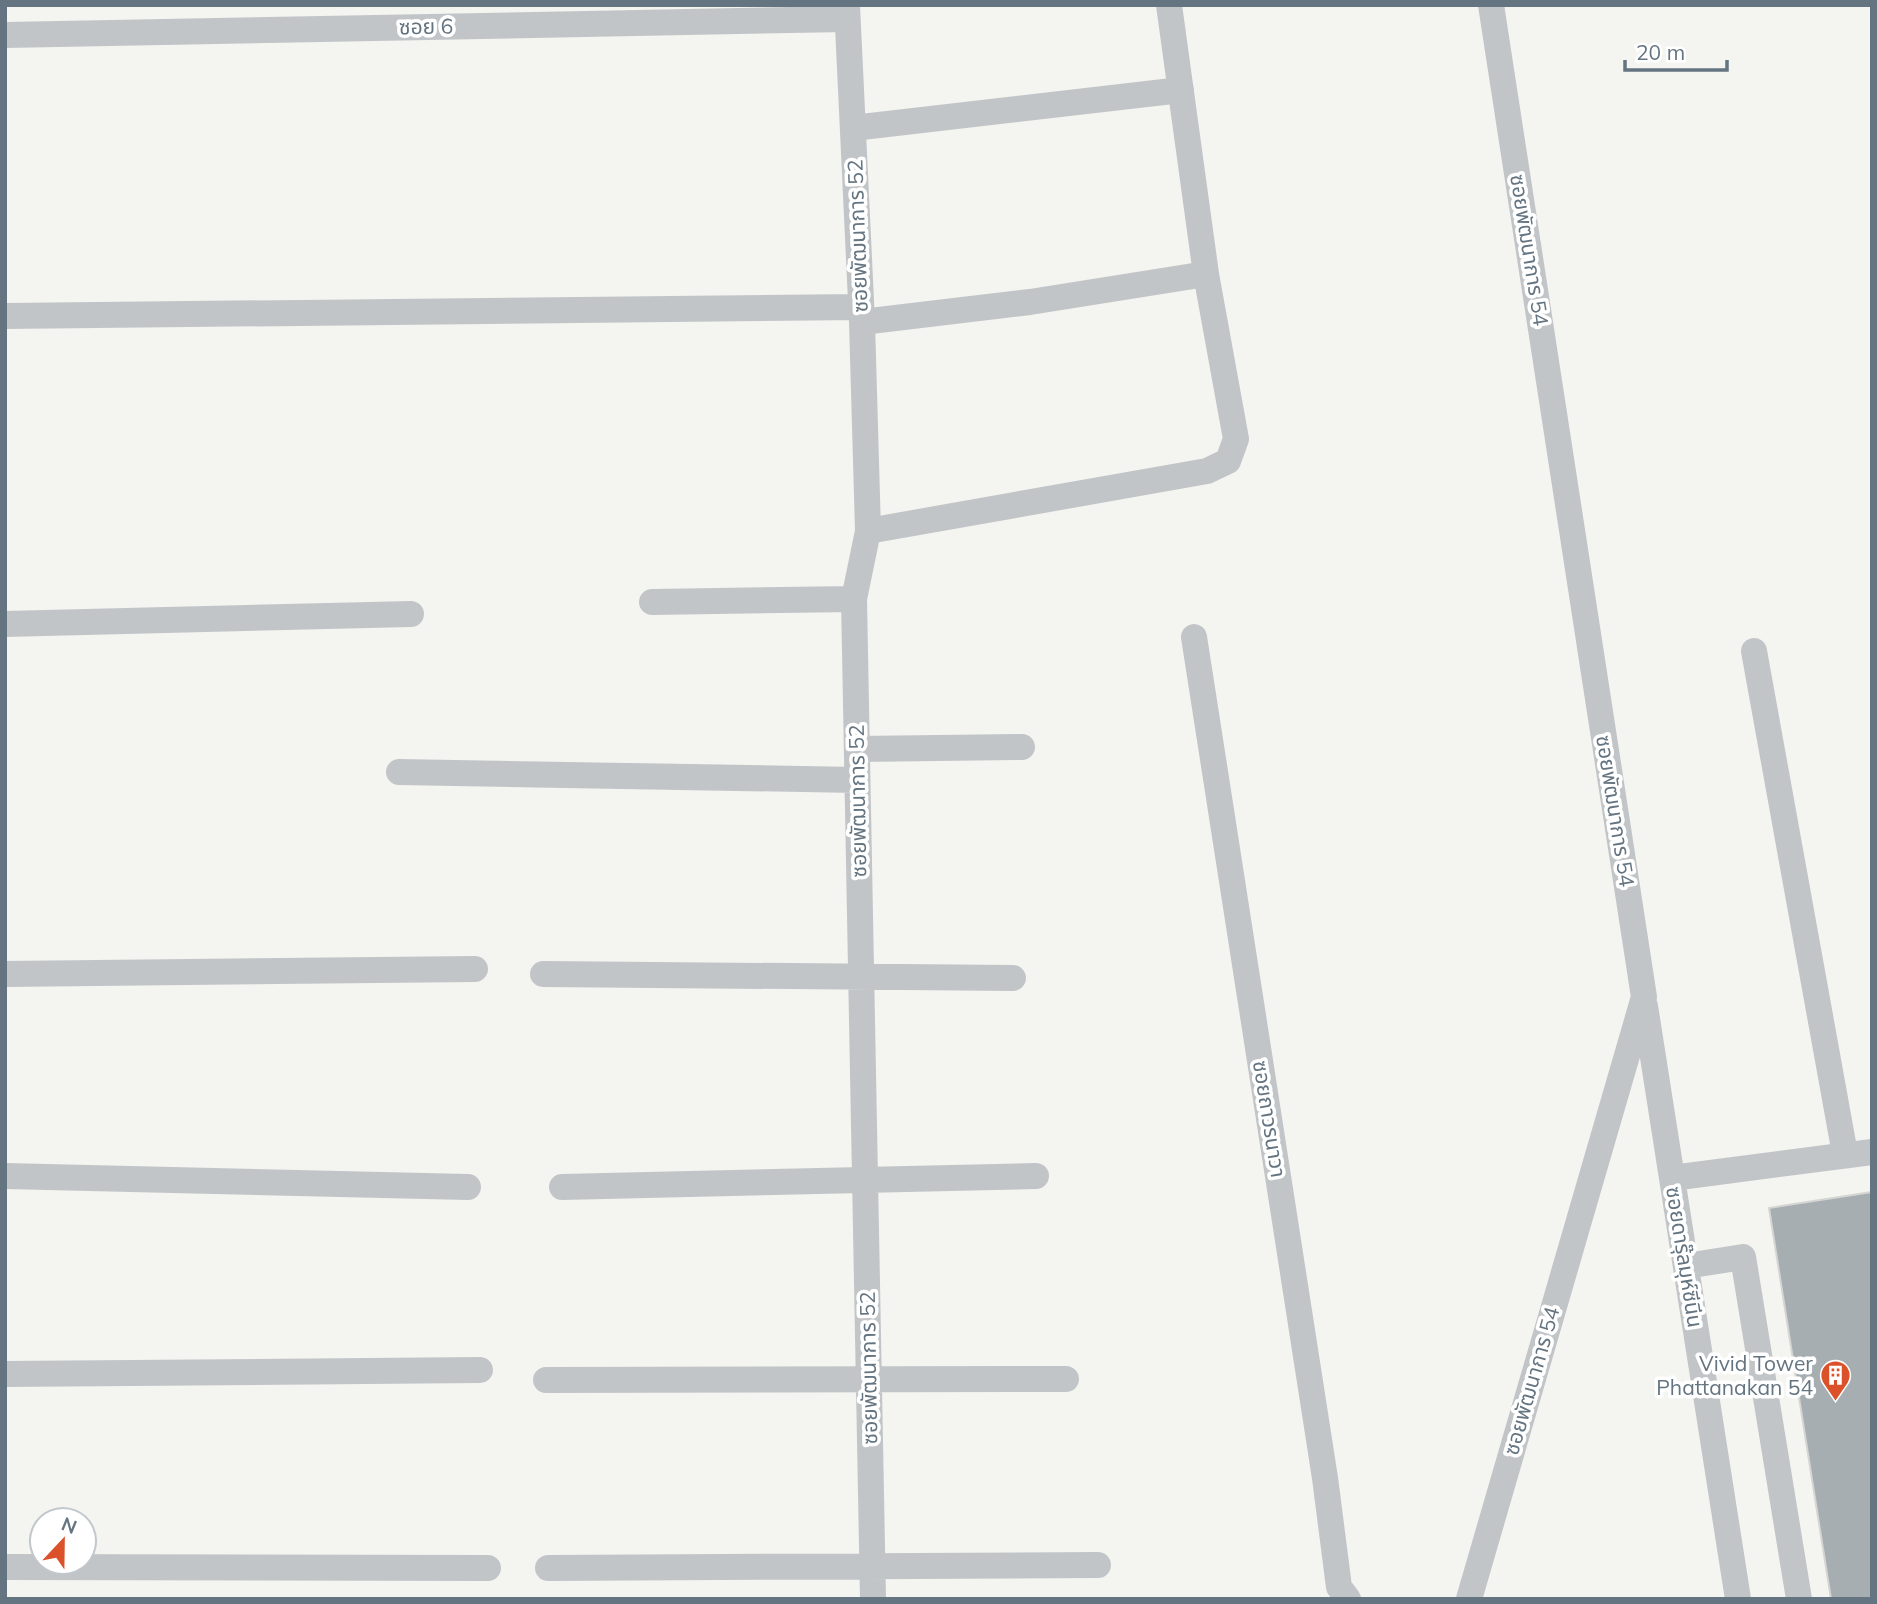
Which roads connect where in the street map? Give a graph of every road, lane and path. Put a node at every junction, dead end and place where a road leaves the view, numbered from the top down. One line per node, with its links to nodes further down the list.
1 (1170, 5): 5 (street)
2 (1491, 5): 26 (street, ซอยพัฒนาการ 54)
3 (847, 12): 4 (street, ซอย 6); 6 (street, ซอยพัฒนาการ 52)
4 (5, 36)
5 (1181, 90): 6 (street); 7 (street)
6 (853, 128): 8 (street, ซอยพัฒนาการ 52)
7 (1206, 274): 8 (street); 10 (street)
8 (861, 315): 9 (street); 10 (street, ซอยพัฒนาการ 52)
9 (5, 316)
10 (868, 531): 11 (street, ซอยพัฒนาการ 52)
11 (854, 599): 12 (street); 18 (street, ซอยพัฒนาการ 52)
12 (652, 602)
13 (411, 614): 14 (street)
14 (5, 624)
15 (1194, 637): 47 (street, ซอยถาวรนาวา)
16 (1754, 651): 28 (street)
17 (1022, 747): 18 (street)
18 (857, 748): 20 (street, ซอยพัฒนาการ 52)
19 (399, 772): 20 (street)
20 (857, 780): 24 (street, ซอยพัฒนาการ 52)
21 (475, 969): 22 (street)
22 (5, 974)
23 (543, 974): 24 (street)
24 (861, 976): 25 (street); 32 (street, ซอยพัฒนาการ 52)
25 (1013, 978)
26 (1644, 997): 31 (street, ซอยดารุ๊ลมุห์ซีนีน); 48 (street, ซอยพัฒนาการ 54)
27 (1872, 1152): 28 (street)
28 (1845, 1154): 31 (street)
29 (5, 1176): 33 (street)
30 (1036, 1176): 32 (street)
31 (1672, 1178): 35 (street, ซอยดารุ๊ลมุห์ซีนีน)
32 (865, 1180): 34 (street); 40 (street, ซอยพัฒนาการ 52)
33 (468, 1187)
34 (562, 1187)
35 (1686, 1266): 49 (street, ซอยดารุ๊ลมุห์ซีนีน); 50 (street)
36 (480, 1370): 37 (street)
37 (5, 1374)
38 (1066, 1379): 40 (street)
39 (546, 1380): 40 (street)
40 (869, 1380): 42 (street, ซอยพัฒนาการ 52)
41 (1097, 1565): 42 (street)
42 (873, 1566): 45 (street); 46 (street, ซอยพัฒนาการ 52)
43 (5, 1567): 44 (street)
44 (488, 1568)
45 (548, 1568)
46 (873, 1599)
47 (1348, 1599)
48 (1469, 1599)
49 (1738, 1599)
50 (1798, 1599)

